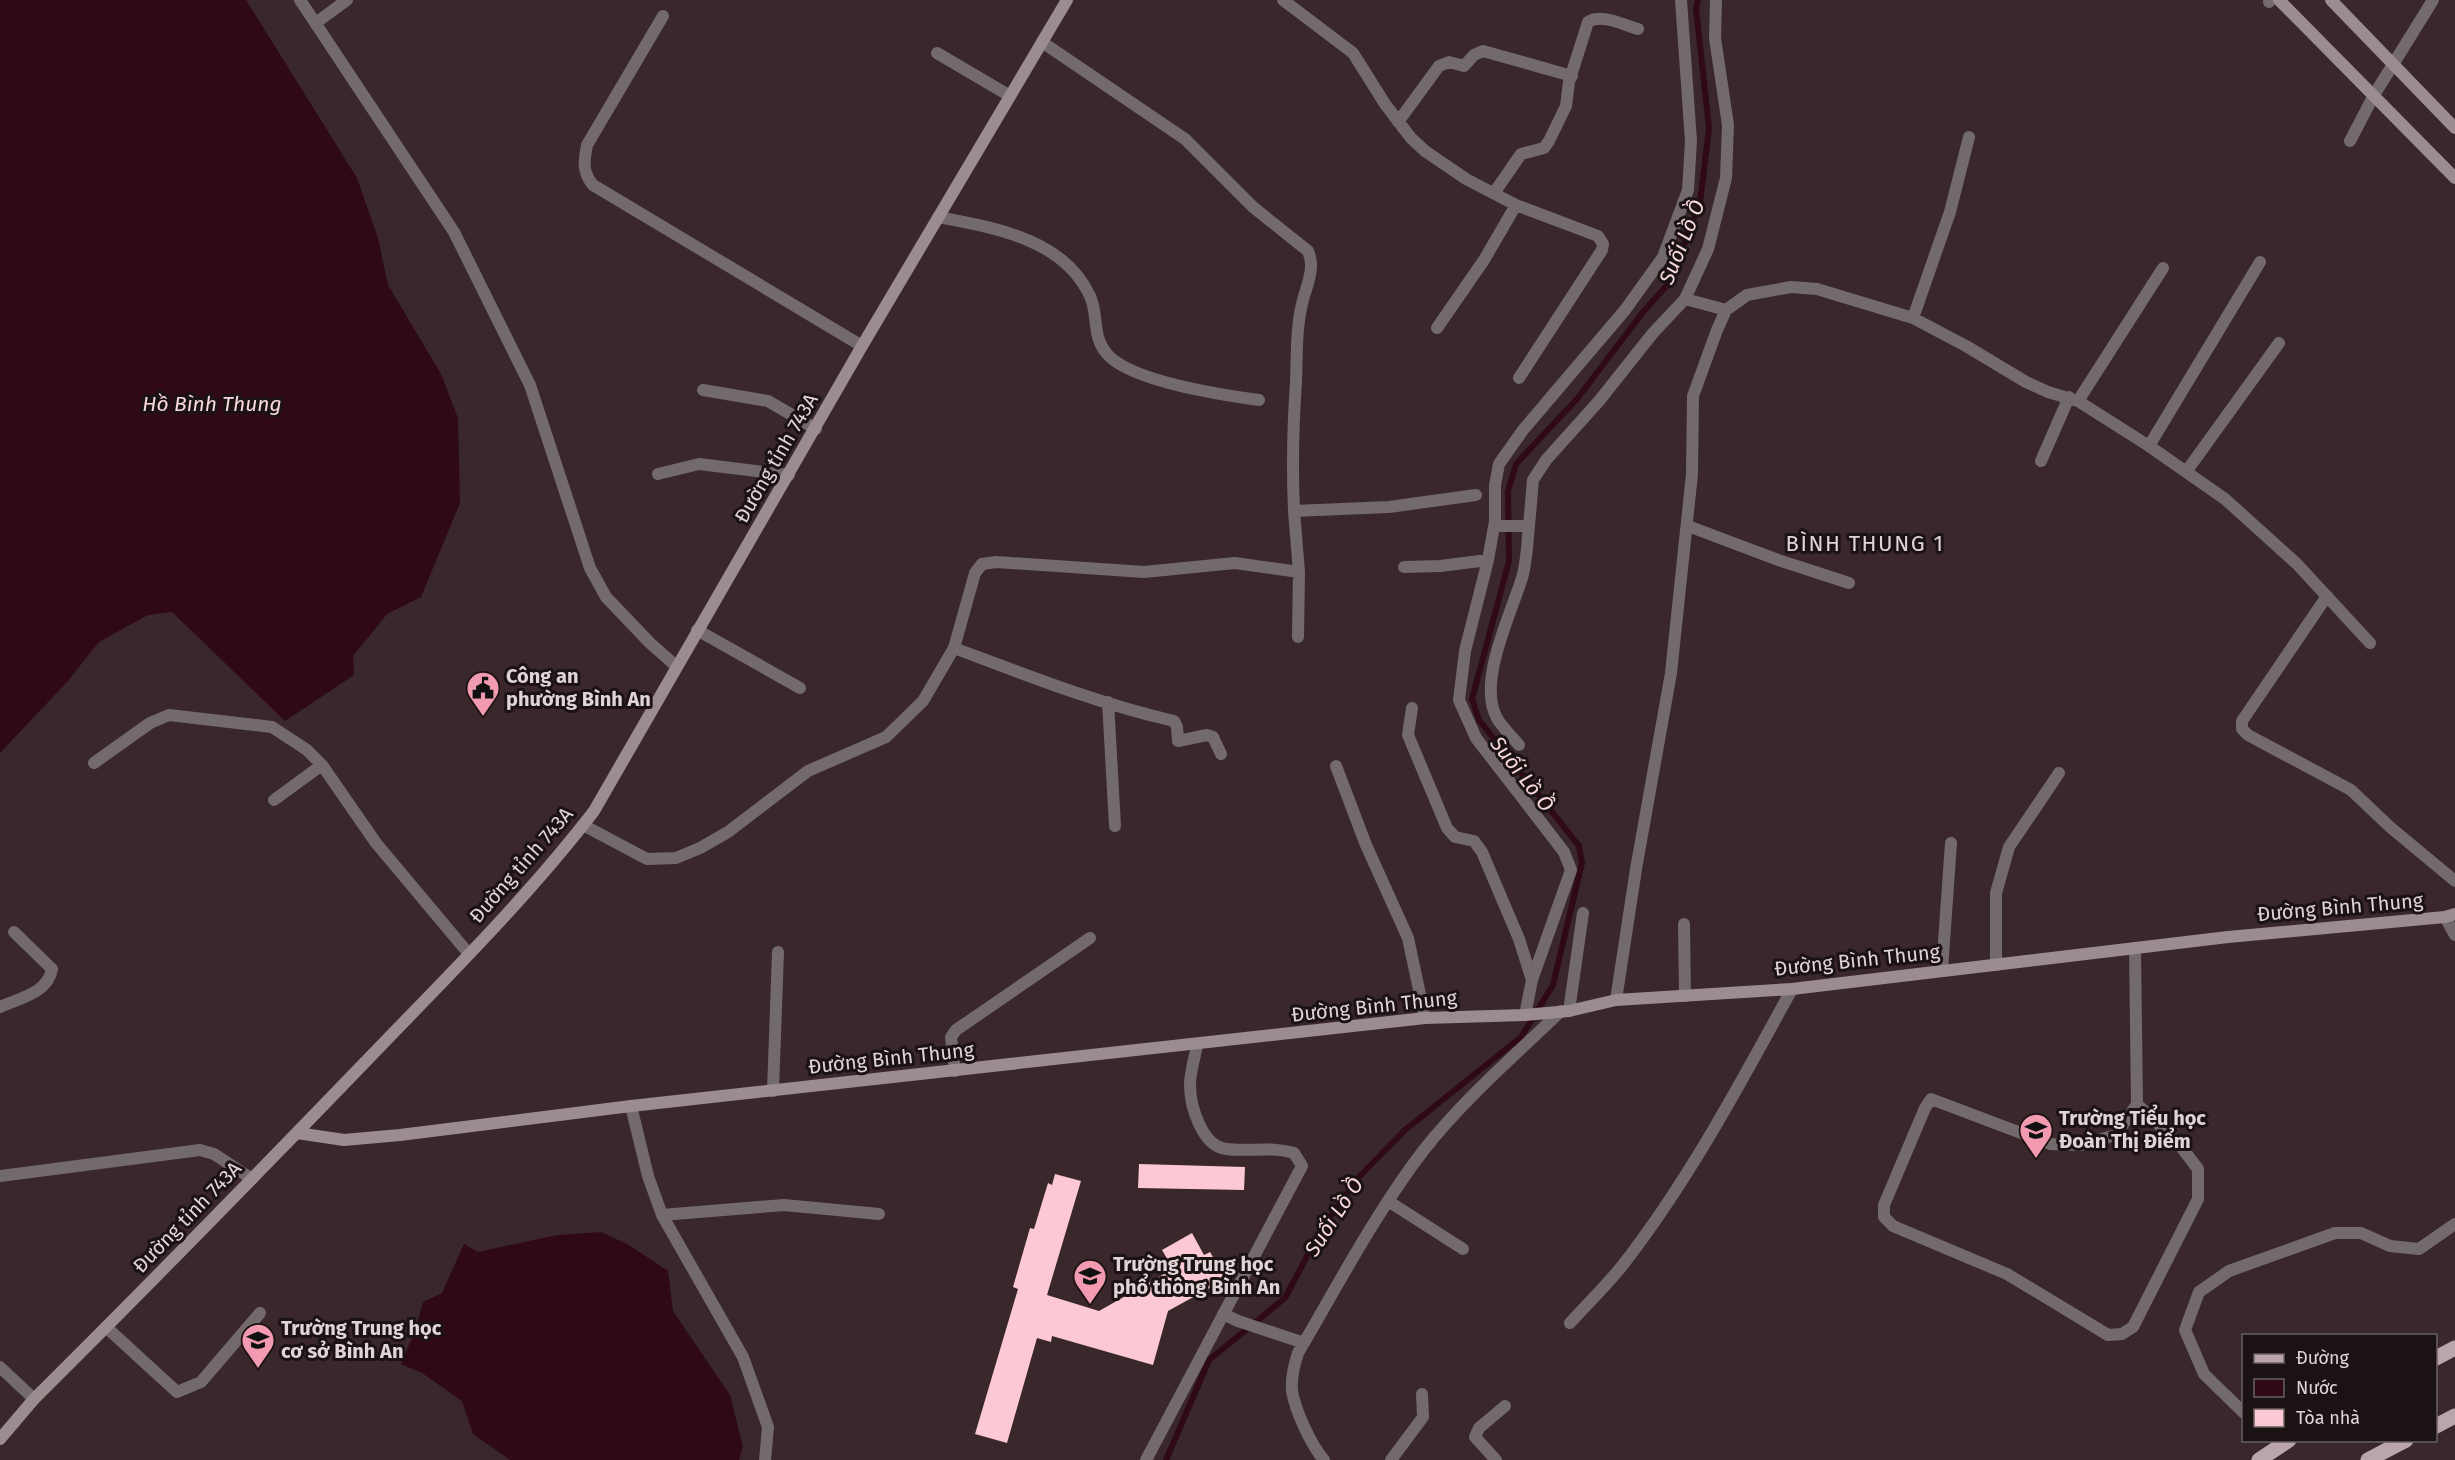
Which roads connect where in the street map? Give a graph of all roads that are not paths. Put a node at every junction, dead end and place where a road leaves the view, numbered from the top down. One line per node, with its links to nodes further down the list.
1 (300, 0): 11 (street)
2 (347, 0): 11 (street)
3 (1067, 0): 13 (street, Đường tỉnh 743A)
4 (1283, 0): 19 (street)
5 (1681, 0): 48 (street)
6 (1716, 0): 29 (street)
7 (2331, 0): 15 (street)
8 (2433, 0): 15 (street)
9 (2273, 1): 17 (street)
10 (663, 16): 34 (street)
11 (317, 22): 59 (street)
12 (1638, 29): 16 (street)
13 (1042, 42): 18 (street, Đường tỉnh 743A); 46 (street)
14 (937, 53): 18 (street)
15 (2394, 63): 17 (street); 20 (street)
16 (1572, 76): 19 (street); 24 (street)
17 (2373, 95): 22 (street); 23 (street)
18 (1010, 96): 26 (street, Đường tỉnh 743A)
19 (1398, 122): 24 (street)
20 (2455, 128)
21 (1969, 137): 31 (street)
22 (2350, 141)
23 (2455, 178)
24 (1494, 193): 25 (street)
25 (1516, 205): 32 (street); 35 (street)
26 (938, 217): 34 (street, Đường tỉnh 743A); 38 (street)
27 (2260, 262): 40 (street)
28 (2163, 268): 37 (street)
29 (1685, 299): 30 (street); 47 (street)
30 (1726, 310): 31 (street); 49 (street)
31 (1913, 318): 37 (street)
32 (1437, 328)
33 (2280, 343): 42 (street)
34 (862, 346): 39 (street, Đường tỉnh 743A)
35 (1519, 378)
36 (703, 390): 39 (street)
37 (2074, 399): 40 (street); 41 (street)
38 (1259, 400)
39 (816, 429): 44 (street, Đường tỉnh 743A)
40 (2149, 446): 42 (street)
41 (2041, 461)
42 (2186, 472): 54 (street)
43 (658, 474): 44 (street)
44 (789, 475): 55 (street, Đường tỉnh 743A)
45 (1476, 495): 46 (street)
46 (1294, 511): 52 (street)
47 (1526, 525): 48 (street); 63 (street)
48 (1494, 526): 50 (street)
49 (1688, 526): 53 (street); 88 (street)
50 (1488, 560): 51 (street); 85 (street)
51 (1404, 567)
52 (1299, 572): 56 (street); 58 (street)
53 (1849, 583)
54 (2327, 596): 57 (street); 73 (street)
55 (698, 630): 59 (street, Đường tỉnh 743A); 60 (street)
56 (1298, 637)
57 (2370, 643)
58 (954, 648): 61 (street); 70 (street)
59 (676, 666): 70 (street, Đường tỉnh 743A)
60 (800, 688)
61 (1108, 702): 64 (street); 71 (street)
62 (1412, 708): 85 (street)
63 (1519, 745)
64 (1221, 754)
65 (94, 764): 66 (street)
66 (322, 765): 69 (street); 82 (street)
67 (1336, 765): 92 (street)
68 (2059, 773): 83 (street)
69 (274, 800)
70 (583, 825): 82 (street, Đường tỉnh 743A)
71 (1115, 826)
72 (1951, 843): 84 (street)
73 (2455, 880)
74 (1582, 913): 90 (street)
75 (2450, 915): 78 (street); 80 (street, Đường Bình Thung)
76 (1684, 924): 87 (street)
77 (14, 932): 89 (street)
78 (2455, 935)
79 (1090, 938): 94 (street)
80 (2135, 948): 83 (street, Đường Bình Thung); 96 (street)
81 (778, 952): 95 (street)
82 (469, 954): 98 (street, Đường tỉnh 743A)
83 (1996, 965): 84 (street, Đường Bình Thung)
84 (1941, 970): 86 (street, Đường Bình Thung)
85 (1532, 980): 91 (street)
86 (1792, 989): 87 (street, Đường Bình Thung); 108 (street)
87 (1685, 996): 88 (street, Đường Bình Thung)
88 (1616, 1000): 90 (street, Đường Bình Thung)
89 (0, 1007)
90 (1562, 1011): 91 (street, Đường Bình Thung); 101 (street)
91 (1528, 1014): 92 (street, Đường Bình Thung)
92 (1425, 1018): 93 (street, Đường Bình Thung)
93 (1197, 1045): 94 (street, Đường Bình Thung); 107 (street)
94 (955, 1071): 95 (street, Đường Bình Thung)
95 (773, 1091): 97 (street, Đường Bình Thung)
96 (2137, 1104): 96 (street)
97 (631, 1106): 98 (street, Đường Bình Thung); 103 (street)
98 (297, 1132): 100 (street, Đường tỉnh 743A)
99 (0, 1176): 100 (street)
100 (252, 1179): 109 (street, Đường tỉnh 743A)
101 (1388, 1201): 105 (street); 110 (street)
102 (879, 1214): 103 (street)
103 (663, 1215): 123 (street)
104 (2455, 1224): 117 (street)
105 (1463, 1249)
106 (260, 1313): 109 (street)
107 (1223, 1314): 110 (street); 124 (street)
108 (1570, 1323)
109 (106, 1327): 115 (street, Đường tỉnh 743A)
110 (1304, 1343): 125 (street)
111 (2455, 1348): 112 (main road)
112 (2437, 1358)
113 (0, 1367): 115 (street)
114 (1422, 1394): 126 (street)
115 (34, 1399): 120 (street, Đường tỉnh 743A)
116 (1505, 1406): 127 (street)
117 (2242, 1411)
118 (2455, 1416): 119 (main road)
119 (2437, 1425)
120 (0, 1439)
121 (2402, 1442): 129 (main road)
122 (2280, 1443): 128 (main road)
123 (765, 1460)
124 (1146, 1460)
125 (1324, 1460)
126 (1391, 1460)
127 (1496, 1460)
128 (2259, 1460)
129 (2368, 1460)

